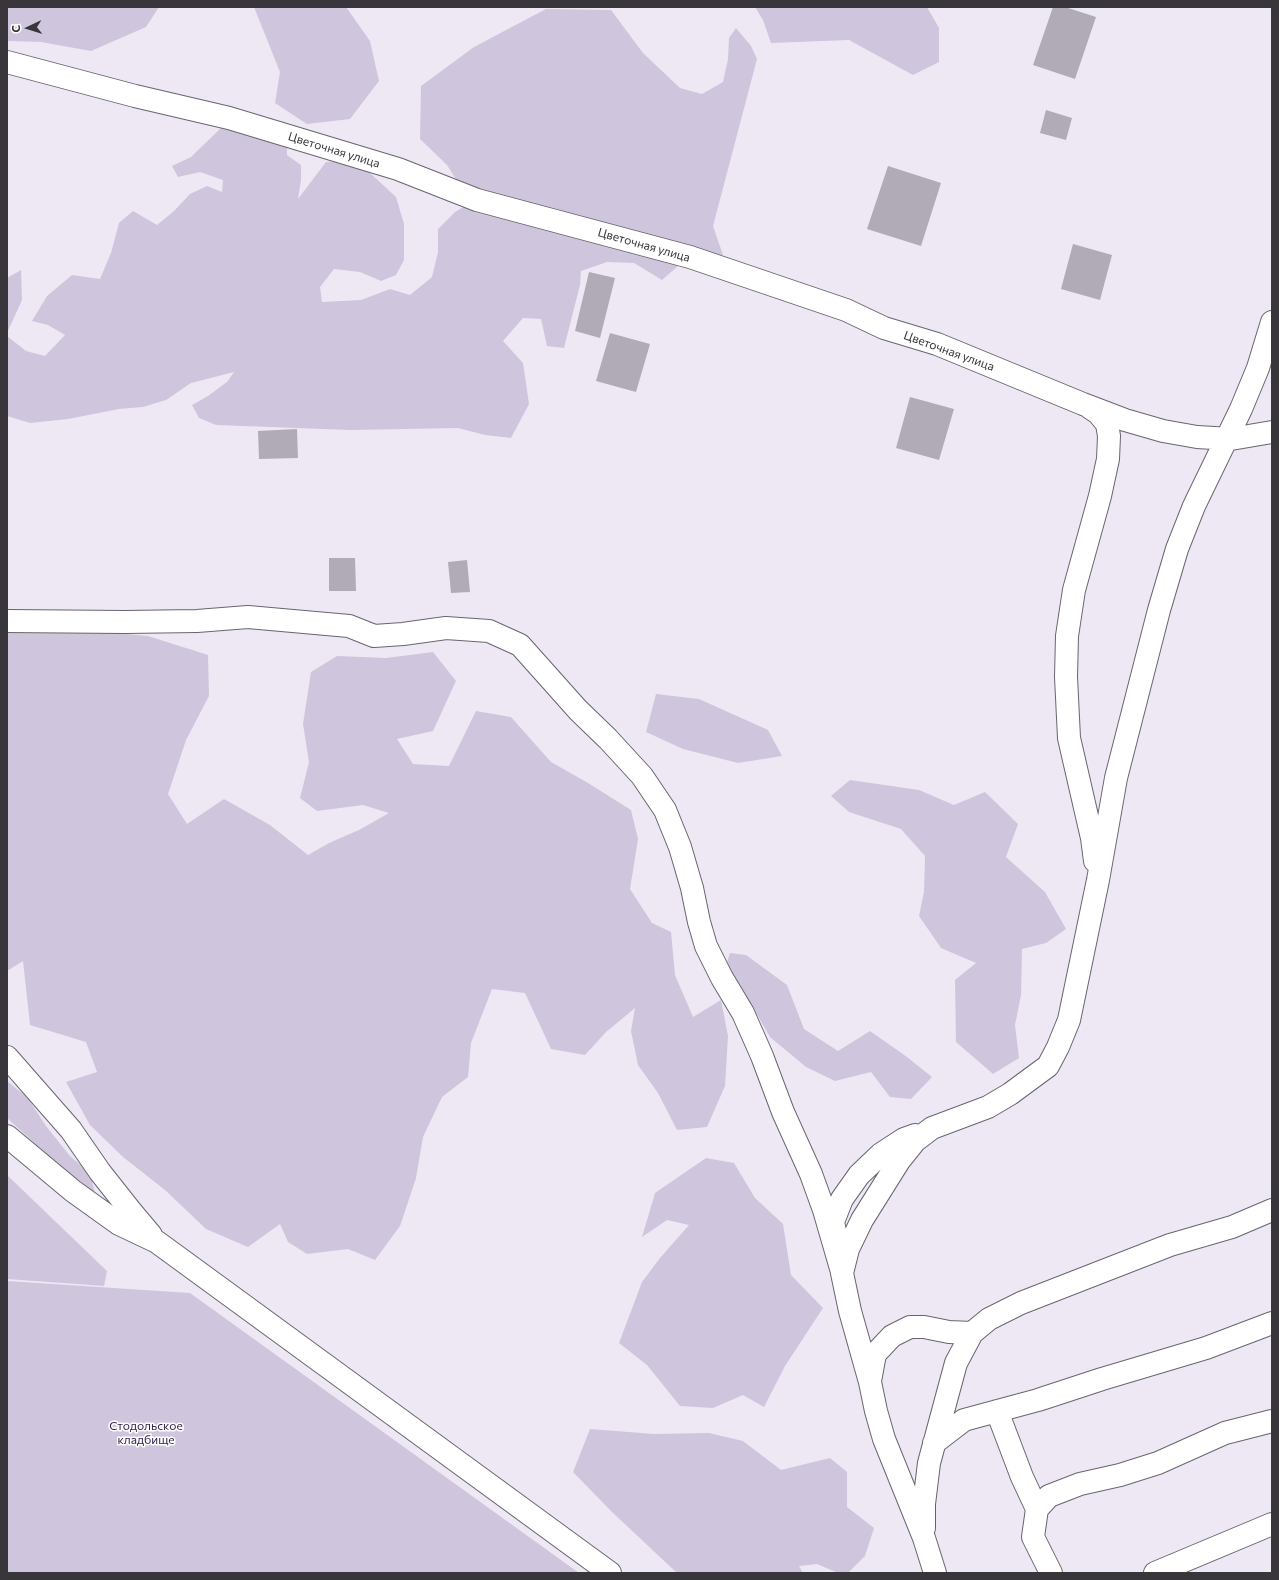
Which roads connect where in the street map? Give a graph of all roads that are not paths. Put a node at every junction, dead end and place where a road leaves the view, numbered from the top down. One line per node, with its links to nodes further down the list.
1 (7, 62): 3 (street, Цветочная улица)
2 (1272, 322): 5 (street)
3 (1083, 404): 5 (street, Цветочная улица); 7 (street)
4 (1272, 432): 5 (street, Цветочная улица)
5 (1226, 439): 7 (street)
6 (7, 621): 12 (street)
7 (1098, 880): 12 (street)
8 (7, 1057): 11 (street)
9 (7, 1136): 11 (street)
10 (1272, 1210): 14 (street)
11 (157, 1242): 22 (street)
12 (842, 1273): 15 (street)
13 (1272, 1323): 16 (street)
14 (972, 1333): 15 (street); 18 (street)
15 (870, 1382): 21 (street)
16 (997, 1412): 18 (street); 19 (street)
17 (1272, 1421): 19 (street)
18 (934, 1442): 21 (street)
19 (1037, 1509): 24 (street)
20 (1272, 1524): 25 (street)
21 (924, 1538): 23 (street)
22 (610, 1573)
23 (935, 1573)
24 (1051, 1573)
25 (1155, 1573)

